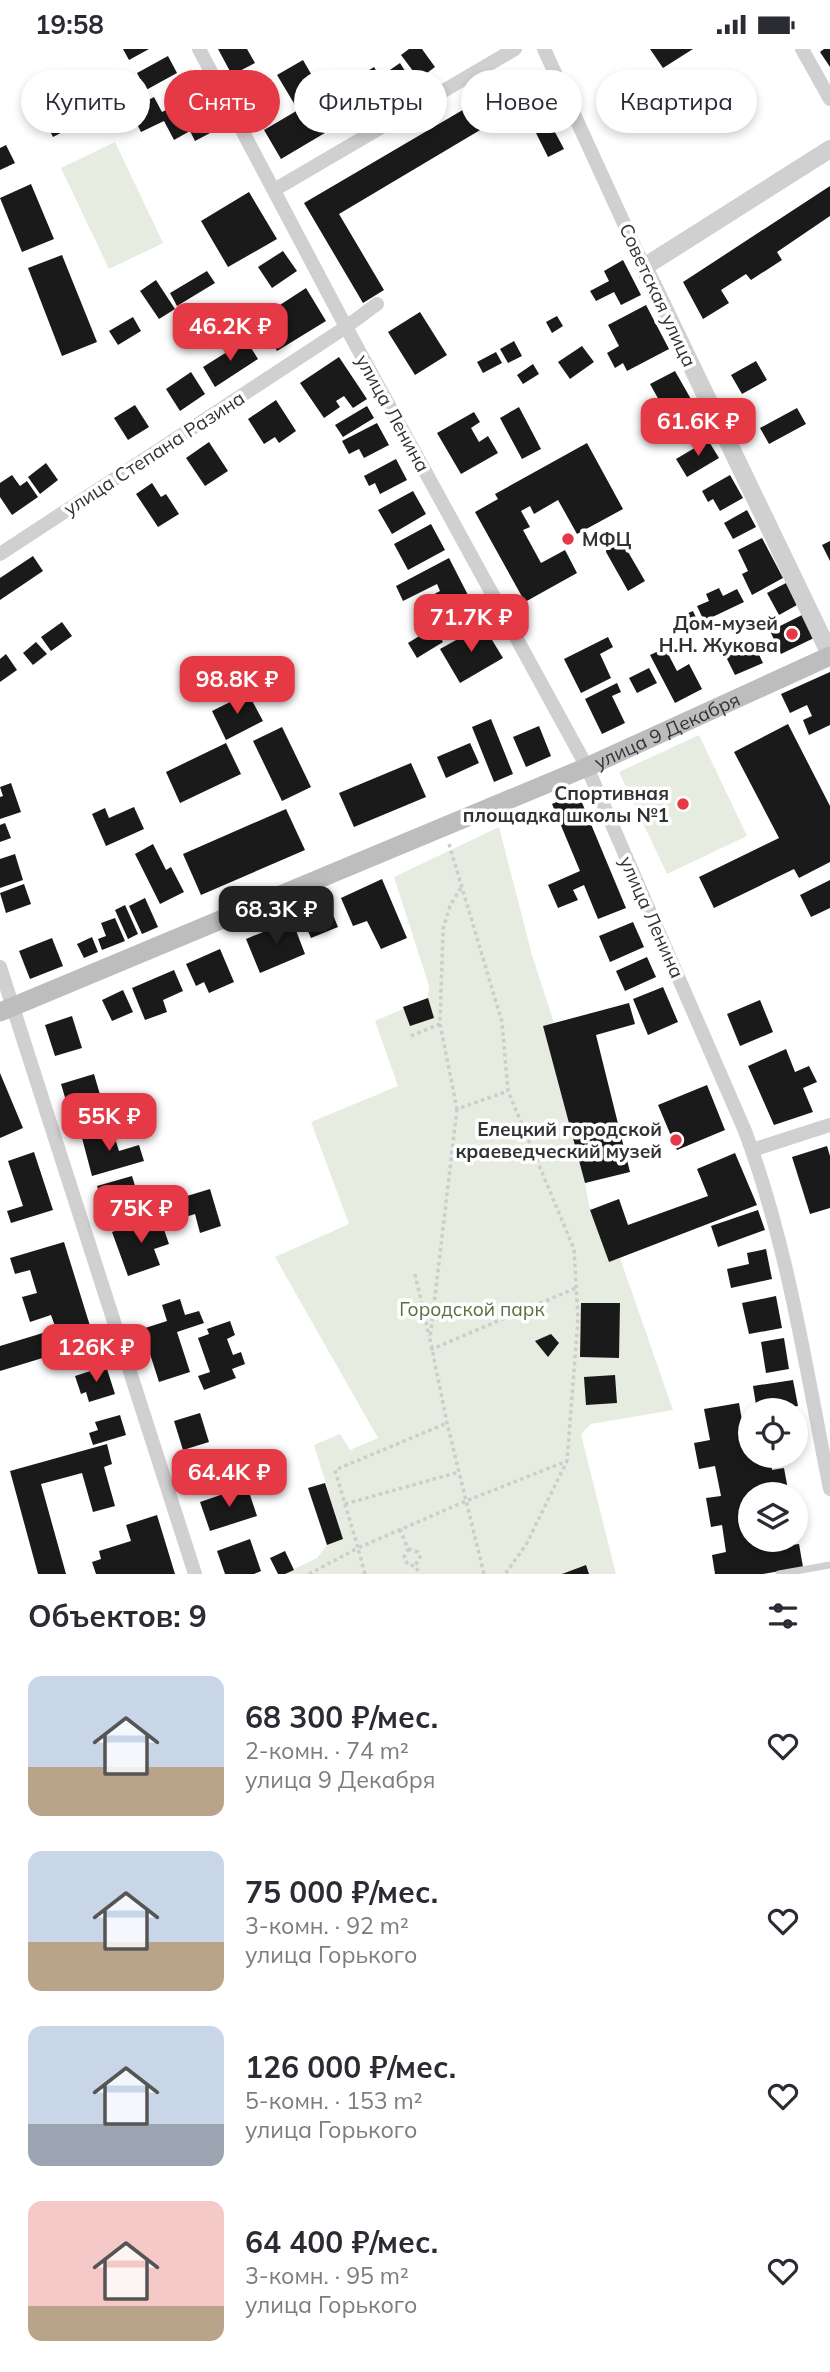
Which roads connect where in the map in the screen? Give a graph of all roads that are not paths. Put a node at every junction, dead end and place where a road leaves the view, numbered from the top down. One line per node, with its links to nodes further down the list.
1 (199, 49): 7 (street, улица Ленина)
2 (516, 49): 7 (street)
3 (544, 49): 8 (street, Советская улица)
4 (802, 49): 5 (street)
5 (830, 99)
6 (830, 149): 8 (street)
7 (274, 190): 10 (street, улица Ленина)
8 (644, 267): 12 (street, Советская улица)
9 (377, 303): 10 (street, улица Степана Разина)
10 (346, 327): 11 (street, улица Степана Разина); 13 (street, улица Ленина)
11 (0, 554)
12 (830, 655): 13 (main road, улица 9 Декабря)
13 (587, 767): 15 (main road, улица 9 Декабря); 17 (street, улица Ленина)
14 (0, 967): 15 (street)
15 (7, 1009): 20 (street)
16 (830, 1125): 17 (street)
17 (752, 1150): 18 (street, улица Ленина)
18 (830, 1489)
19 (830, 1565): 21 (lane)
20 (195, 1574)
21 (779, 1574)

